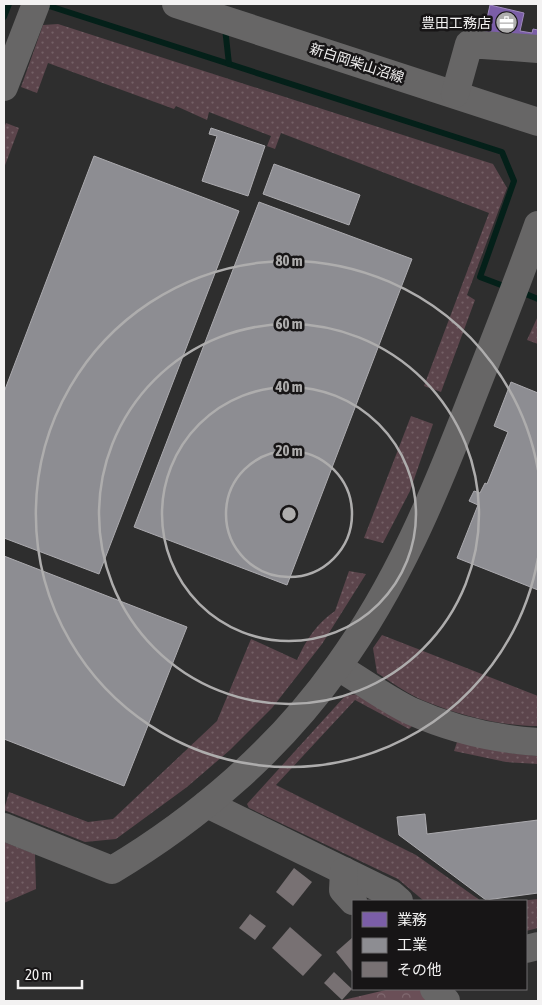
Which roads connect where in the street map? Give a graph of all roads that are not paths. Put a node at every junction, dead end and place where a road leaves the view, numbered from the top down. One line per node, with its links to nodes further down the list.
1 (36, 4): 4 (street)
2 (176, 4): 5 (street, 新白岡柴山沼線)
3 (538, 49): 5 (street)
4 (4, 87)
5 (455, 94): 6 (street, 新白岡柴山沼線)
6 (538, 122)
7 (538, 225): 8 (street)
8 (529, 280): 9 (street)
9 (338, 666): 10 (street); 11 (street)
10 (538, 742)
11 (207, 804): 12 (street); 13 (street)
12 (4, 827)
13 (344, 871): 14 (street); 15 (street)
14 (352, 900)
15 (398, 900)
16 (435, 990): 17 (street)
17 (446, 1001)

